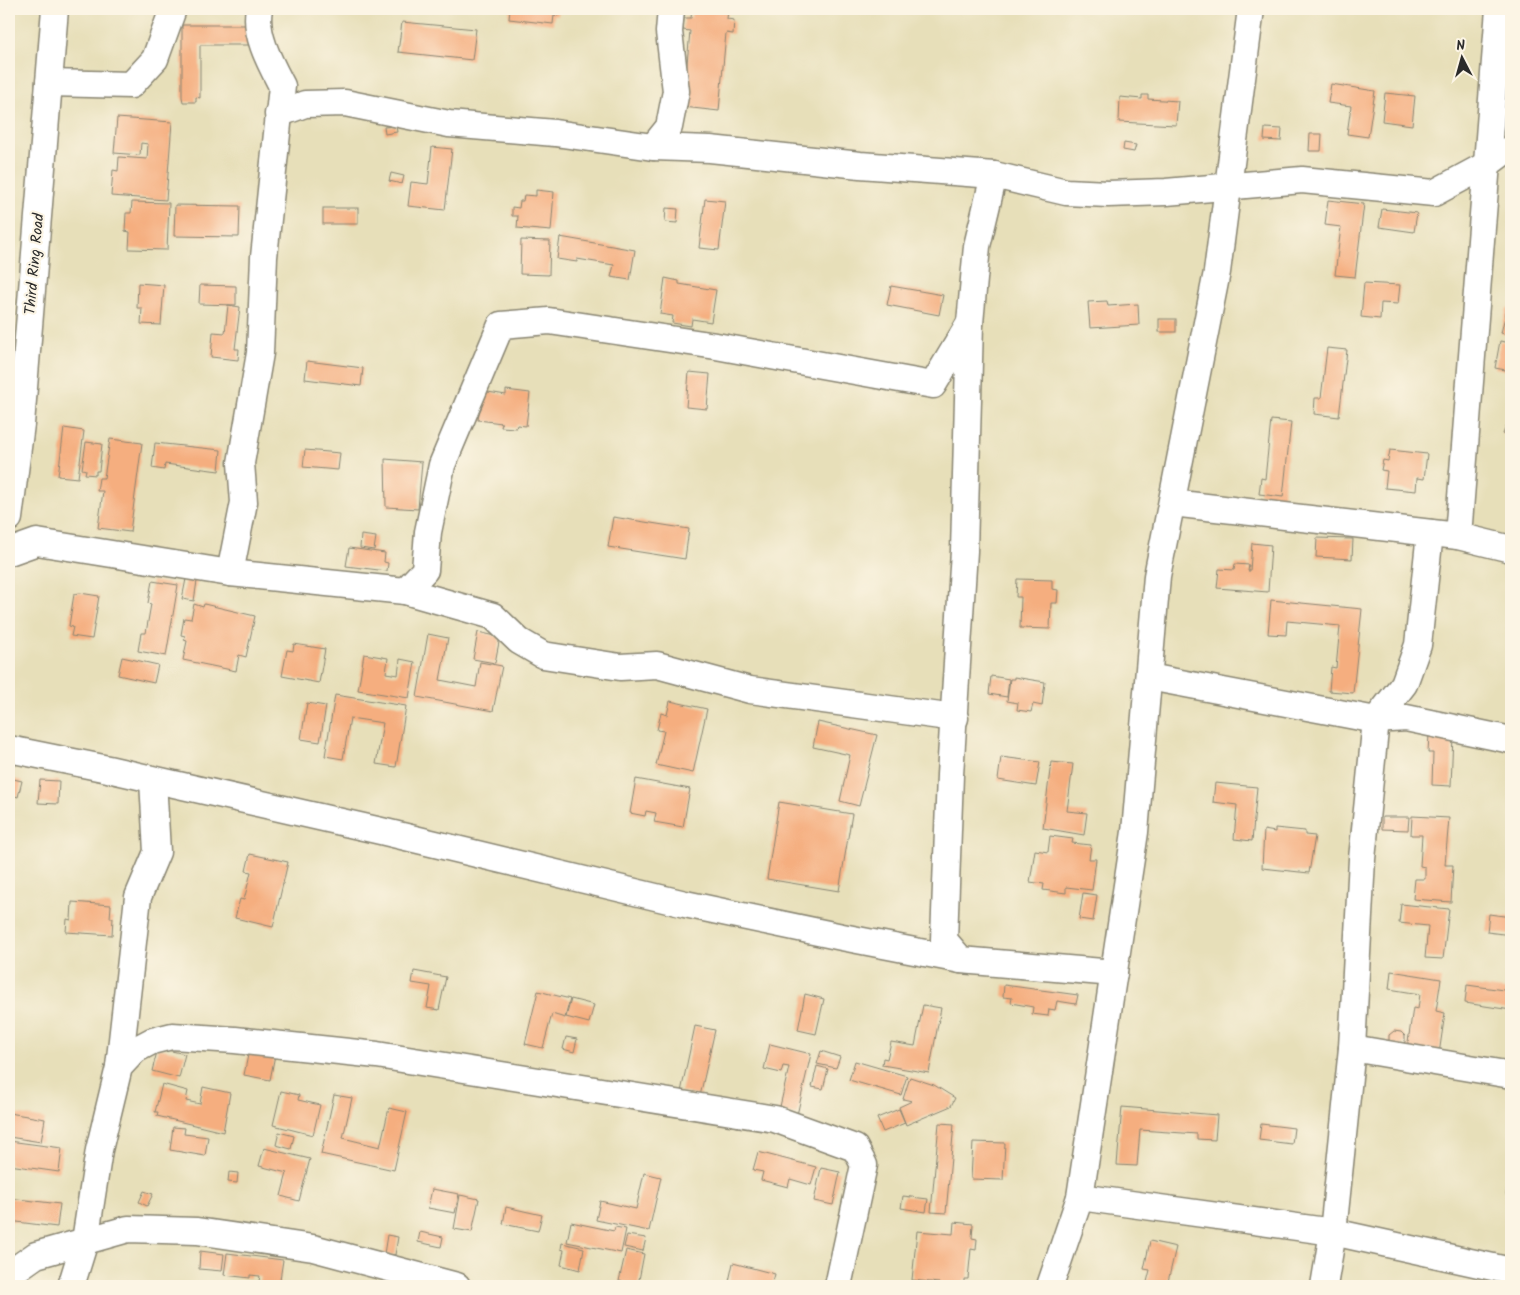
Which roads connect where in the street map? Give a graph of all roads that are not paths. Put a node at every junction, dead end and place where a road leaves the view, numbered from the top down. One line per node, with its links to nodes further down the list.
1 (55, 9): 7 (street, Third Ring Road)
2 (173, 9): 7 (street)
3 (259, 9): 8 (street)
4 (671, 9): 9 (street)
5 (1251, 9): 13 (street)
6 (1499, 9): 11 (street)
7 (49, 83): 16 (street, Third Ring Road)
8 (278, 114): 9 (street); 21 (street)
9 (652, 147): 12 (street)
10 (1511, 151): 11 (street)
11 (1486, 165): 13 (street); 18 (street)
12 (994, 176): 13 (street); 14 (street)
13 (1229, 187): 15 (street)
14 (970, 323): 22 (street); 24 (street)
15 (1172, 503): 17 (street); 23 (street)
16 (9, 518)
17 (1430, 533): 18 (street); 25 (street)
18 (1458, 536): 19 (street)
19 (1511, 549)
20 (9, 552): 21 (street)
21 (230, 573): 22 (street)
22 (405, 591): 24 (street)
23 (1149, 677): 25 (street); 30 (street)
24 (955, 718): 29 (street)
25 (1376, 720): 26 (street); 31 (street)
26 (1511, 740)
27 (9, 749): 28 (street)
28 (153, 780): 29 (street); 32 (street)
29 (961, 960): 30 (street)
30 (1114, 973): 34 (street)
31 (1352, 1048): 33 (street); 35 (street)
32 (119, 1067): 36 (street); 41 (street)
33 (1511, 1075)
34 (1080, 1197): 35 (street); 42 (street)
35 (1333, 1232): 37 (street); 43 (street)
36 (85, 1241): 38 (street); 39 (street); 40 (street)
37 (1511, 1271)
38 (9, 1274)
39 (71, 1286)
40 (458, 1286)
41 (838, 1286)
42 (1050, 1286)
43 (1324, 1286)

